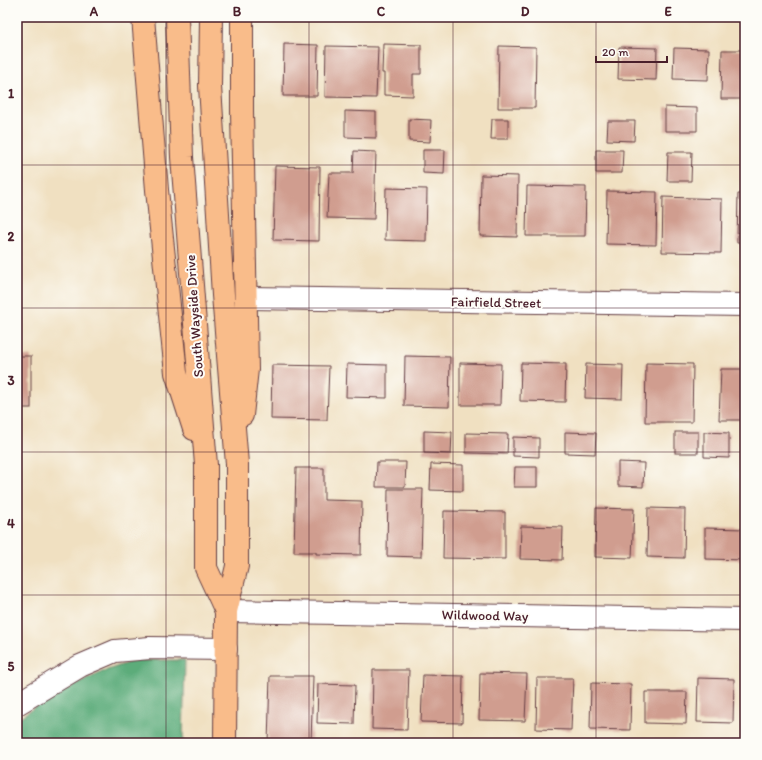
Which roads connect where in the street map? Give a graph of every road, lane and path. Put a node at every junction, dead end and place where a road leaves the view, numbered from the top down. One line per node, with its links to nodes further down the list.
1 (143, 17): 8 (main road)
2 (177, 17): 8 (main road, South Wayside Drive)
3 (211, 17): 7 (main road, South Wayside Drive)
4 (242, 17): 5 (main road)
5 (247, 298): 6 (street, Fairfield Street); 7 (main road)
6 (745, 305)
7 (237, 464): 9 (main road, South Wayside Drive)
8 (206, 465): 9 (main road, South Wayside Drive)
9 (226, 611): 10 (street, Wildwood Way); 11 (main road, South Wayside Drive)
10 (745, 620)
11 (226, 649): 12 (street); 13 (main road, South Wayside Drive)
12 (17, 704)
13 (225, 743)

